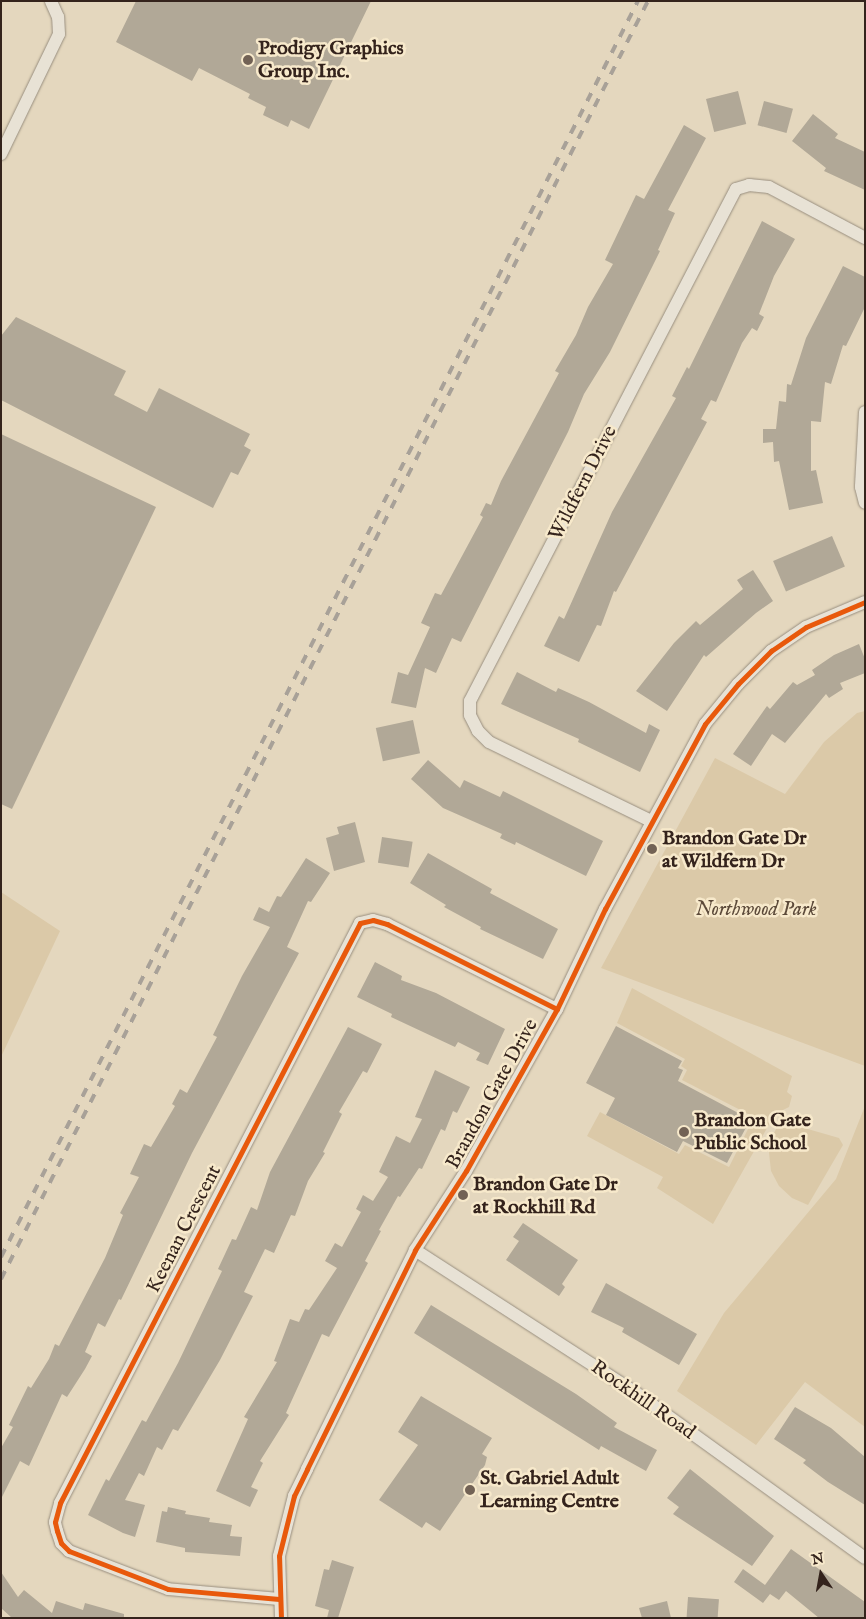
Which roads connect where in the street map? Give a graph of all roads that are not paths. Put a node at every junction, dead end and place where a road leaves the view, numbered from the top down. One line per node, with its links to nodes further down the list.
1 (52, 1): 2 (street)
2 (1, 154)
3 (865, 238): 7 (street, Wildfern Drive)
4 (865, 412): 5 (street)
5 (865, 503)
6 (865, 602): 7 (street, Brandon Gate Drive)
7 (651, 821): 8 (street, Brandon Gate Drive)
8 (557, 1009): 9 (street, Brandon Gate Drive); 11 (street, Keenan Crescent)
9 (415, 1250): 10 (street, Rockhill Road); 11 (street, Brandon Gate Drive)
10 (865, 1558)
11 (279, 1599): 12 (street, Brandon Gate Drive)
12 (281, 1618)

